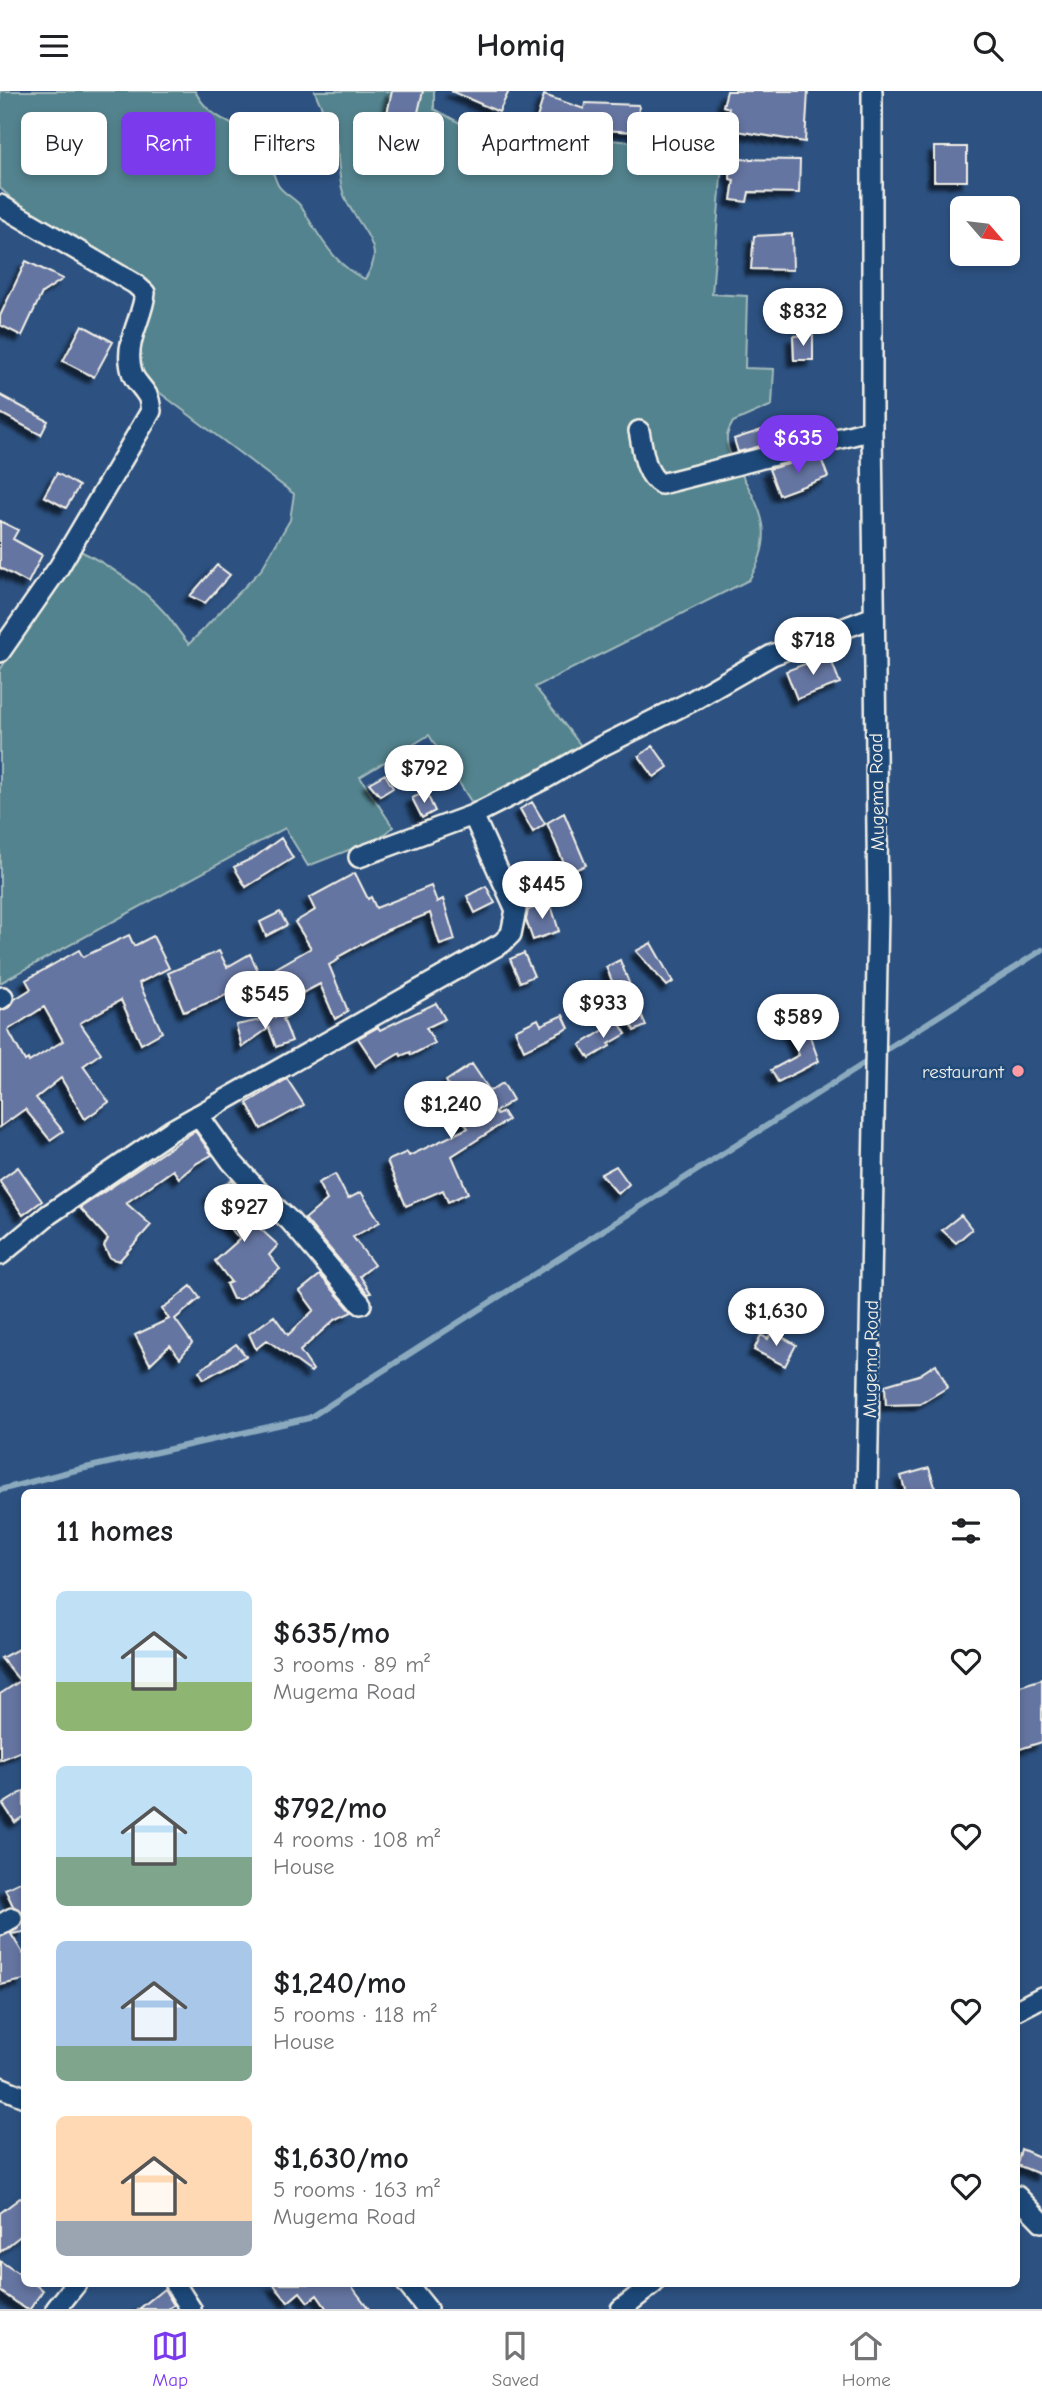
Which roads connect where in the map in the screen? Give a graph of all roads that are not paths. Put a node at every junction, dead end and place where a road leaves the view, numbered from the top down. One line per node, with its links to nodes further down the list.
1 (872, 91): 3 (street, Mugema Road)
2 (0, 205): 6 (street)
3 (872, 430): 4 (street); 5 (street, Mugema Road)
4 (639, 431)
5 (874, 617): 7 (street); 12 (street, Mugema Road)
6 (0, 652)
7 (473, 814): 8 (street); 9 (street)
8 (359, 857)
9 (198, 1115): 10 (street); 11 (street)
10 (0, 1255)
11 (361, 1304)
12 (867, 1489)
13 (1042, 1997): 14 (street)
14 (1020, 2008)
15 (0, 2087): 16 (street)
16 (21, 2096)
17 (1020, 2199): 18 (street)
18 (1042, 2222)
19 (74, 2287): 23 (street)
20 (177, 2287): 24 (street)
21 (409, 2287): 25 (street)
22 (649, 2287): 26 (street)
23 (56, 2309)
24 (191, 2309)
25 (427, 2309)
26 (621, 2309)

